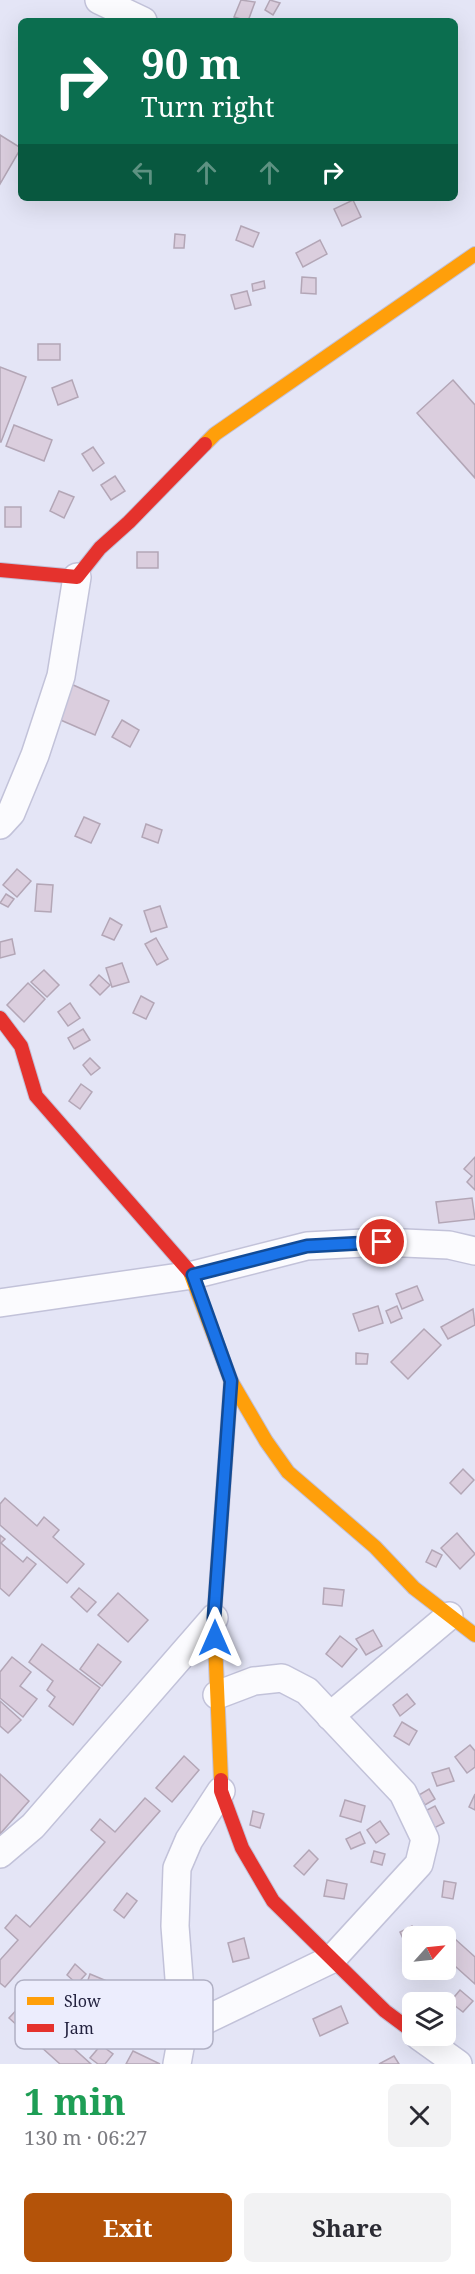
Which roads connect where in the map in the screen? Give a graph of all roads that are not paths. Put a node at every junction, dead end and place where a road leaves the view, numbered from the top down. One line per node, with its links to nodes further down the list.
1 (99, 0): 2 (street)
2 (137, 18)
3 (475, 254): 5 (street)
4 (0, 570): 5 (street)
5 (77, 577): 6 (street)
6 (0, 825)
7 (0, 1018): 9 (street)
8 (475, 1251): 9 (street)
9 (193, 1275): 10 (street); 11 (street)
10 (0, 1303)
11 (231, 1381): 12 (street); 13 (street)
12 (449, 1616): 14 (street); 16 (street)
13 (214, 1618): 15 (street); 18 (street)
14 (475, 1635)
15 (217, 1695): 16 (street); 17 (street)
16 (330, 1716): 19 (street)
17 (221, 1791): 19 (street); 20 (street)
18 (0, 1854)
19 (332, 1959): 21 (street); 22 (street)
20 (179, 1980)
21 (213, 2017)
22 (402, 2024)
23 (433, 2046): 26 (street)
24 (180, 2049): 25 (street)
25 (177, 2064)
26 (458, 2064)

